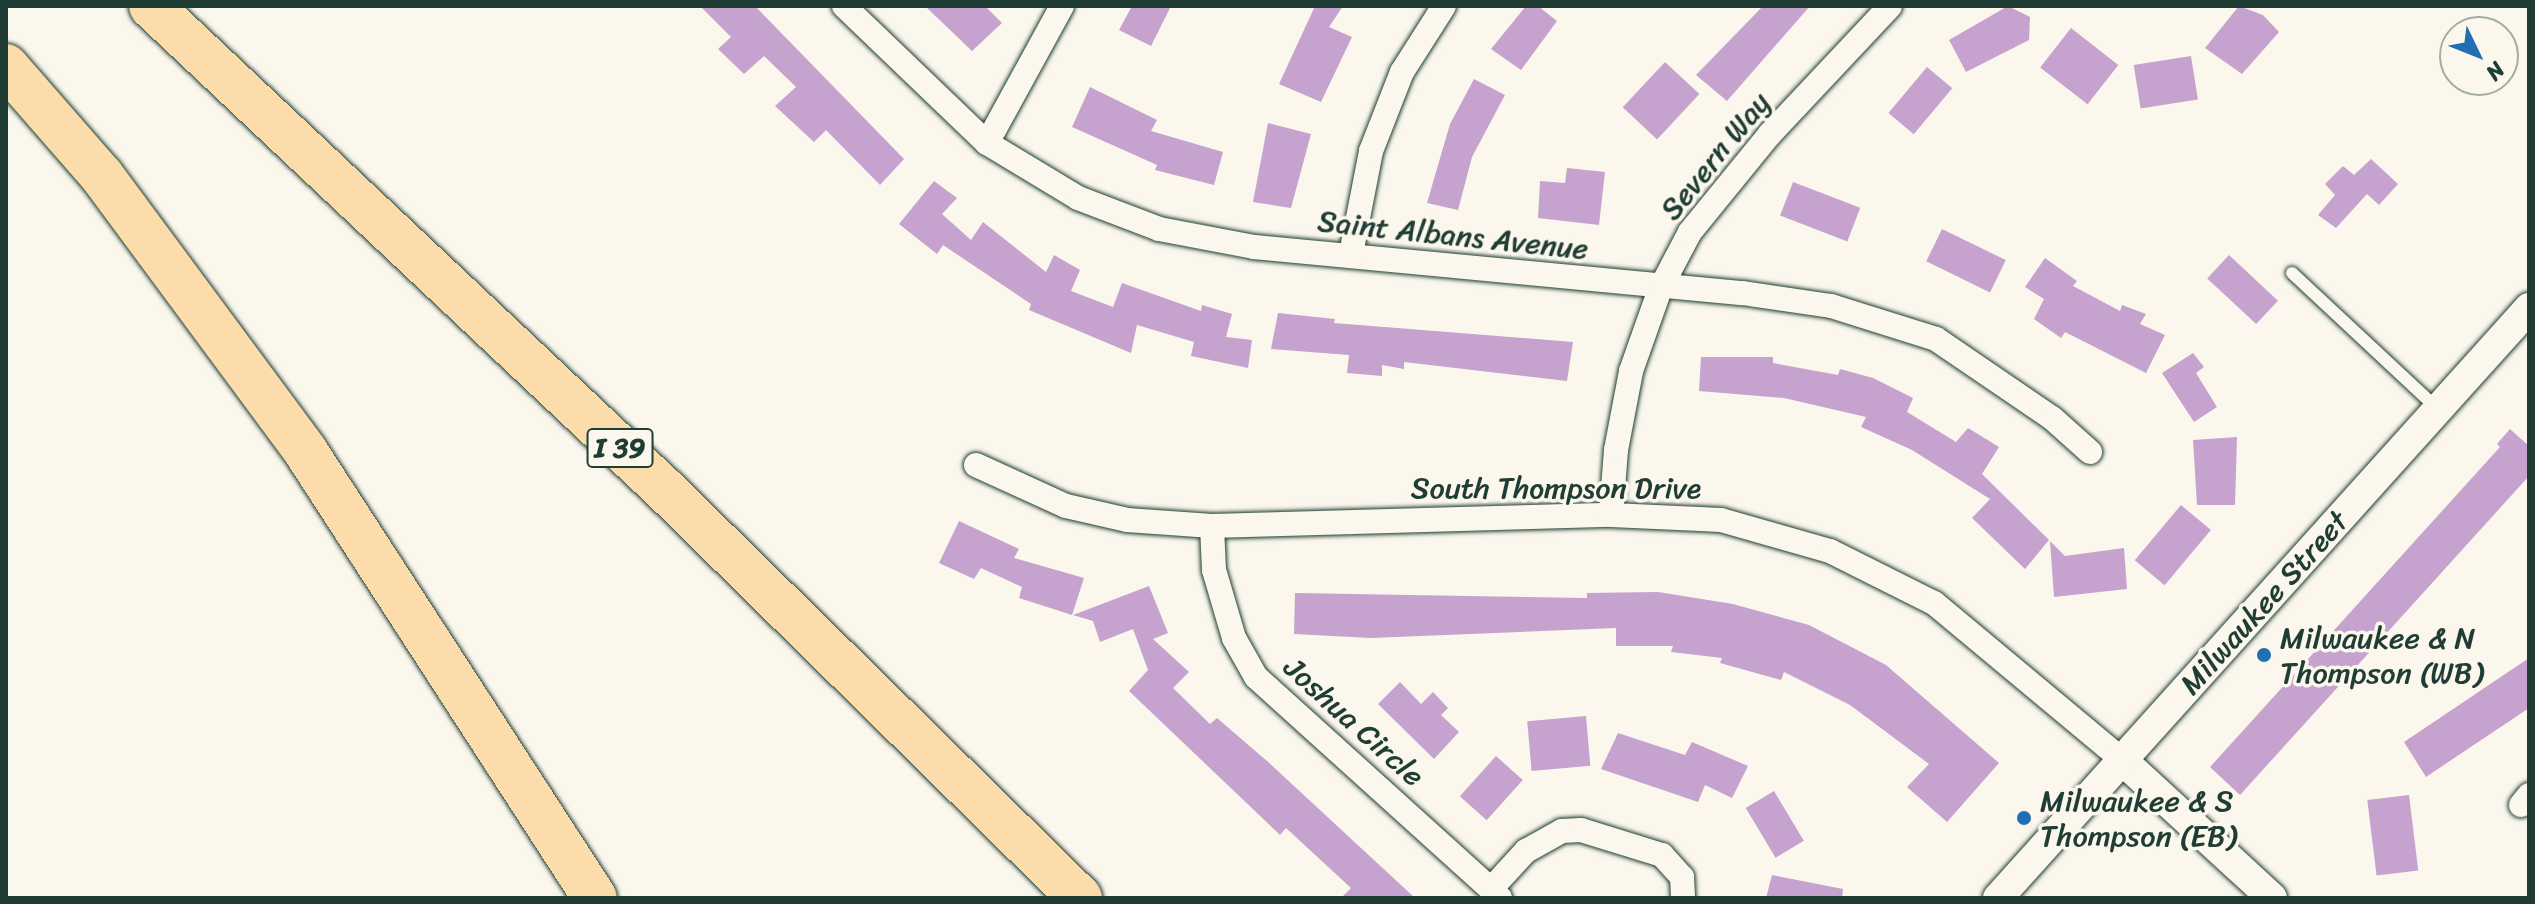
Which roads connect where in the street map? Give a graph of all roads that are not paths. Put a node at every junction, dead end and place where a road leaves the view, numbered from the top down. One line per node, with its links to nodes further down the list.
1 (151, 6): 15 (highway, I 39)
2 (844, 6): 7 (street, Saint Albans Avenue)
3 (1062, 6): 7 (street)
4 (1444, 6): 8 (street)
5 (1890, 6): 10 (street, Severn Way)
6 (6, 66): 20 (highway)
7 (987, 143): 8 (street, Saint Albans Avenue)
8 (1351, 254): 10 (street, Saint Albans Avenue)
9 (2292, 273): 12 (lane)
10 (1660, 289): 13 (street, Saint Albans Avenue); 16 (street, Severn Way)
11 (2529, 308): 12 (street, Milwaukee Street)
12 (2438, 409): 18 (street, Milwaukee Street)
13 (2090, 452)
14 (976, 465): 17 (street, South Thompson Drive)
15 (665, 490): 21 (highway, I 39); 22 (highway)
16 (1611, 515): 17 (street, South Thompson Drive); 18 (street, South Thompson Drive)
17 (1212, 526): 19 (street, Joshua Circle)
18 (2121, 759): 24 (street, Milwaukee Street); 25 (street)
19 (1496, 894): 23 (street, Joshua Circle)
20 (595, 898)
21 (1080, 898)
22 (1104, 898)
23 (1683, 898)
24 (1998, 898)
25 (2272, 898)

